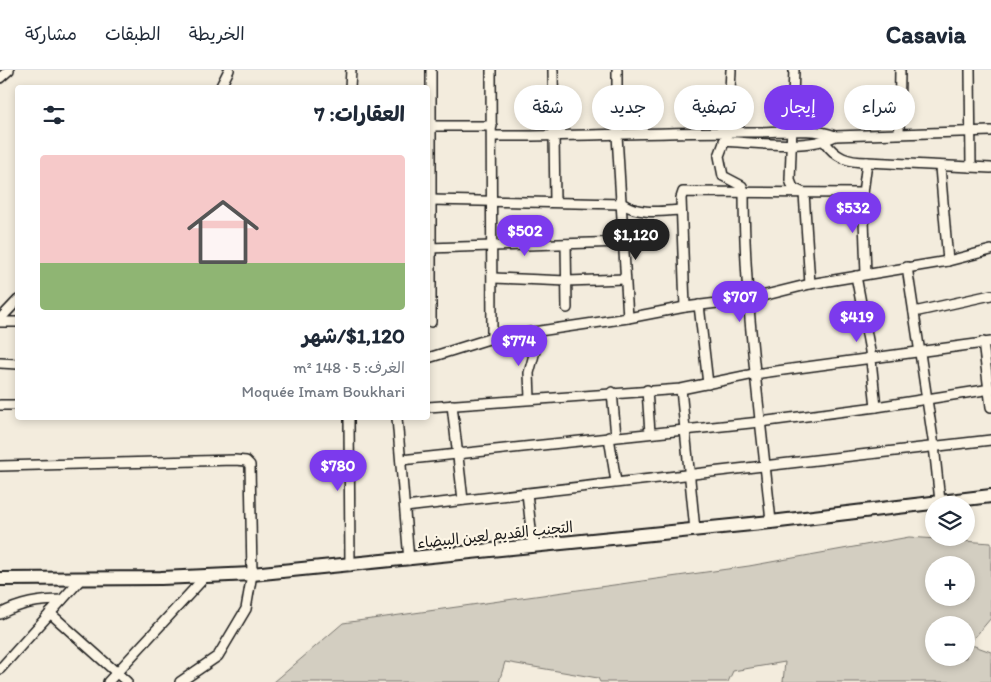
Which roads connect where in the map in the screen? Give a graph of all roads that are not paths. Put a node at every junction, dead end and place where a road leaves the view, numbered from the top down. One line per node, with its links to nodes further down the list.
1 (9, 70): 12 (street)
2 (229, 70): 13 (street)
3 (350, 70): 14 (street)
4 (430, 70): 15 (street)
5 (491, 70): 16 (street)
6 (553, 70): 26 (street)
7 (617, 70): 23 (street)
8 (731, 70): 20 (street)
9 (794, 70): 21 (street)
10 (900, 70): 22 (street)
11 (970, 70): 17 (street)
12 (0, 78)
13 (222, 85)
14 (350, 85)
15 (430, 85)
16 (492, 126): 19 (street); 24 (street)
17 (972, 131): 18 (street); 22 (street); 32 (street)
18 (991, 131)
19 (430, 132)
20 (728, 132): 21 (street); 23 (street); 27 (street)
21 (791, 132): 25 (street); 29 (street)
22 (899, 133): 25 (street)
23 (617, 135): 26 (street); 40 (street)
24 (492, 136): 26 (street); 38 (street)
25 (835, 136): 28 (street)
26 (554, 137): 39 (street)
27 (724, 141): 29 (street); 34 (street)
28 (824, 141): 29 (street); 30 (street)
29 (791, 143): 35 (street)
30 (867, 162): 31 (street); 36 (street)
31 (940, 167): 32 (street); 47 (street)
32 (971, 167): 33 (street)
33 (991, 168)
34 (744, 191): 35 (street); 41 (street); 57 (street)
35 (804, 193): 36 (street); 54 (street)
36 (863, 193): 49 (street)
37 (430, 200): 38 (street)
38 (492, 201): 39 (street); 44 (street)
39 (555, 202): 40 (street)
40 (623, 204): 41 (street); 42 (street)
41 (681, 210): 60 (street)
42 (623, 242): 43 (street); 52 (street)
43 (566, 244): 44 (street); 53 (street)
44 (493, 246): 45 (street); 51 (street)
45 (430, 248)
46 (991, 250): 47 (street)
47 (948, 261): 48 (street)
48 (907, 267): 49 (street); 63 (street)
49 (866, 274): 50 (street)
50 (856, 276): 54 (street); 73 (street)
51 (494, 278): 53 (street); 69 (street)
52 (626, 280): 53 (street); 64 (street)
53 (567, 281): 62 (street)
54 (810, 284): 57 (street)
55 (430, 285): 67 (street)
56 (991, 295): 63 (street)
57 (750, 299): 59 (street); 76 (street)
58 (15, 302): 61 (street)
59 (699, 305): 60 (street); 77 (street)
60 (685, 306): 64 (street)
61 (4, 308): 65 (street)
62 (567, 308)
63 (914, 312): 71 (street)
64 (628, 318): 68 (street)
65 (0, 320): 66 (street)
66 (15, 322)
67 (431, 322)
68 (532, 332): 69 (street); 83 (street)
69 (492, 338): 72 (street)
70 (987, 342): 71 (street); 79 (street)
71 (920, 350): 73 (street); 82 (street)
72 (430, 357)
73 (872, 358): 76 (street); 88 (street)
74 (0, 363): 75 (street)
75 (15, 364)
76 (754, 374): 77 (street); 92 (street)
77 (708, 384): 78 (street)
78 (680, 389): 80 (street); 93 (street)
79 (990, 389): 82 (street); 89 (street)
80 (646, 390): 81 (street); 94 (street)
81 (612, 392): 83 (street); 95 (street)
82 (927, 398): 88 (street); 97 (street)
83 (530, 399): 86 (street)
84 (0, 405): 85 (street)
85 (15, 405)
86 (452, 405): 87 (street); 98 (street)
87 (430, 407)
88 (876, 407): 92 (street)
89 (991, 407)
90 (349, 420): 115 (street)
91 (397, 420): 99 (street)
92 (760, 422): 93 (street); 101 (street)
93 (685, 430): 94 (street); 102 (street)
94 (650, 433): 95 (street)
95 (613, 437): 98 (street); 103 (street)
96 (991, 440): 97 (street)
97 (934, 446): 101 (street); 105 (street)
98 (459, 454): 99 (street); 108 (street)
99 (401, 460): 110 (street)
100 (0, 466): 116 (street)
101 (766, 467): 102 (street); 111 (street)
102 (689, 475): 103 (street); 112 (street)
103 (616, 482): 104 (street)
104 (527, 493): 108 (street); 113 (street)
105 (939, 496)
106 (991, 496): 107 (main road, التجنب القديم لعين البيضاء)
107 (975, 498)
108 (463, 500): 110 (street)
109 (925, 503): 111 (main road, التجنب القديم لعين البيضاء)
110 (405, 507): 114 (street)
111 (771, 522): 112 (main road, التجنب القديم لعين البيضاء)
112 (695, 530): 113 (main road, التجنب القديم لعين البيضاء)
113 (533, 547): 114 (main road, التجنب القديم لعين البيضاء)
114 (410, 560): 115 (main road, التجنب القديم لعين البيضاء)
115 (350, 566): 116 (main road, التجنب القديم لعين البيضاء)
116 (252, 574): 117 (main road, التجنب القديم لعين البيضاء); 127 (street)
117 (206, 576): 119 (main road, التجنب القديم لعين البيضاء); 124 (street)
118 (0, 579): 119 (main road, التجنب القديم لعين البيضاء)
119 (81, 579): 120 (street)
120 (62, 600): 121 (street); 122 (street)
121 (0, 614)
122 (50, 614): 123 (street); 124 (street)
123 (0, 669)
124 (117, 672): 125 (street); 126 (street)
125 (108, 682)
126 (127, 682)
127 (180, 682)

